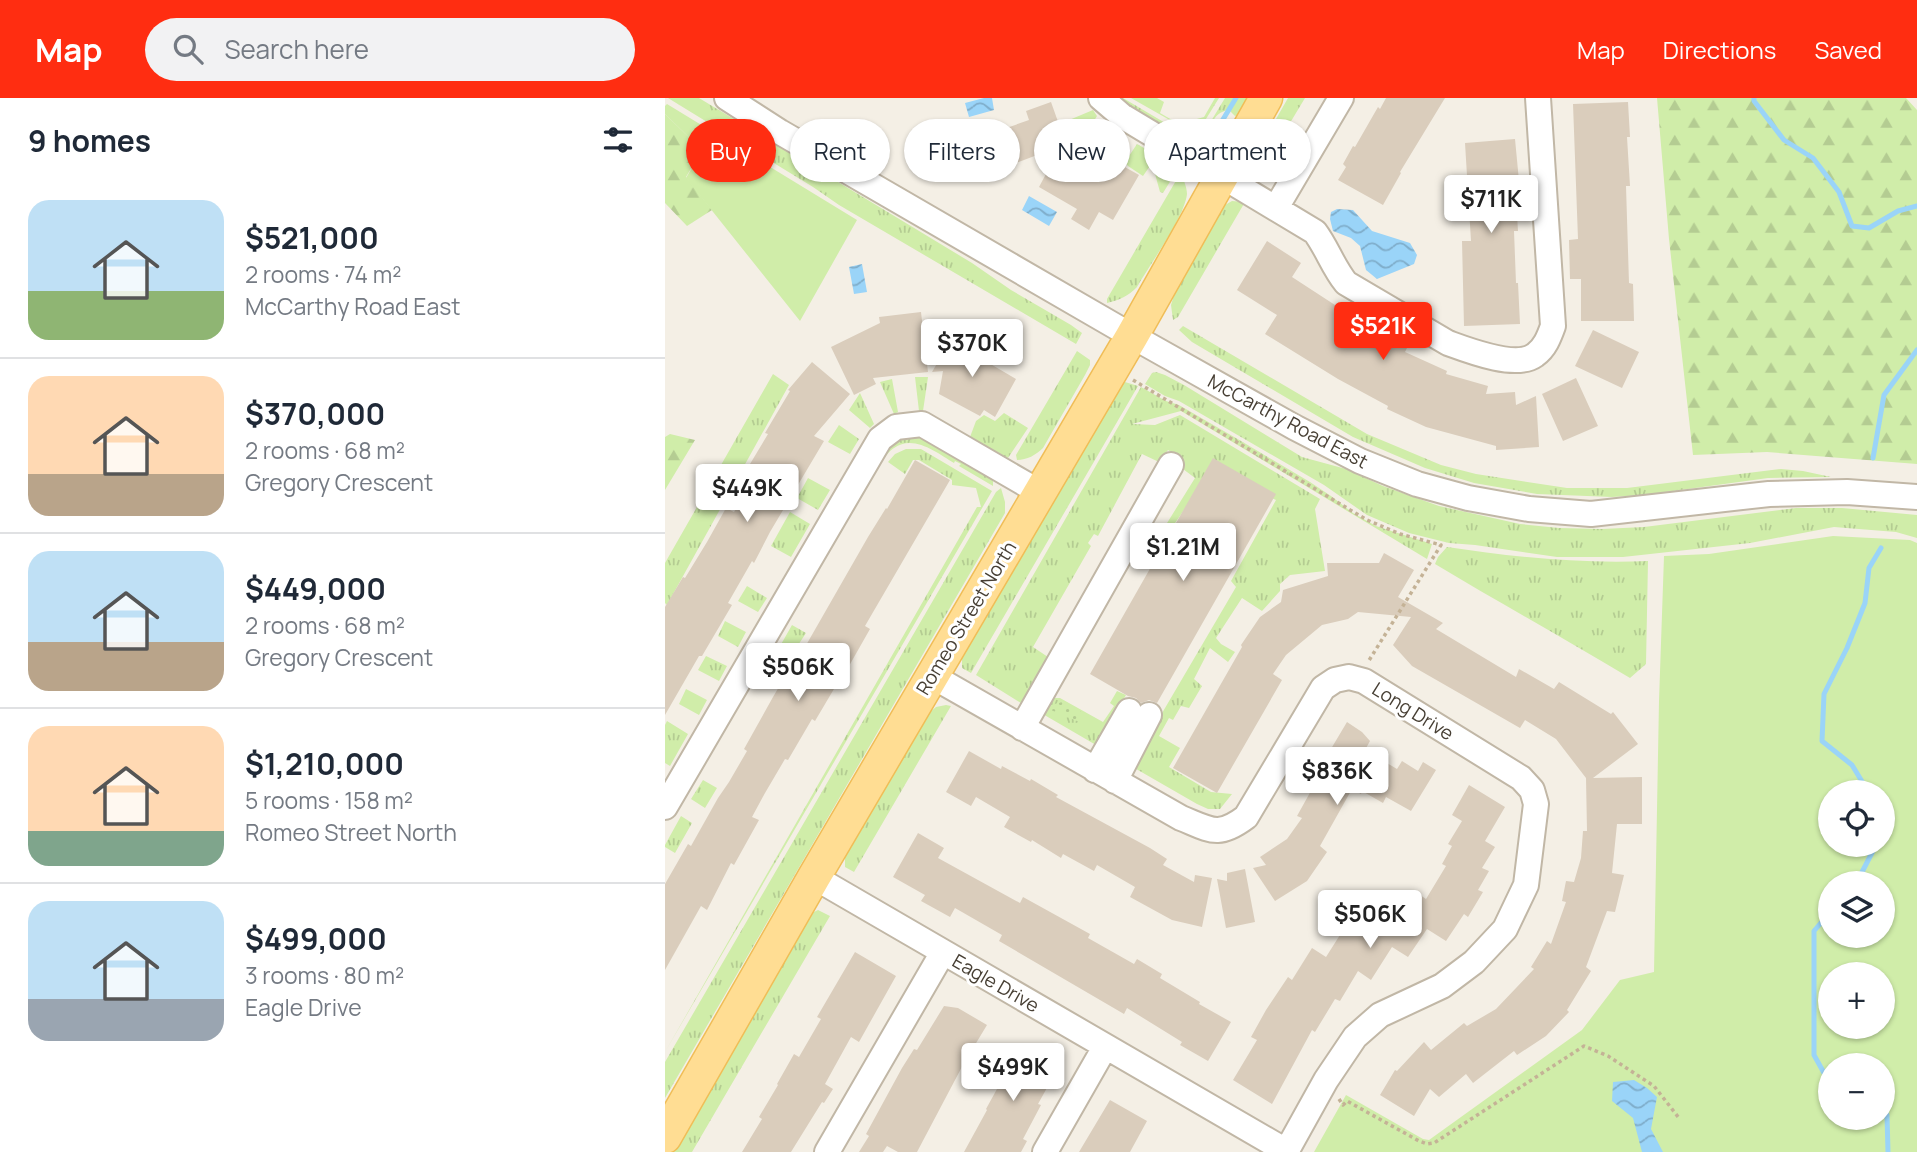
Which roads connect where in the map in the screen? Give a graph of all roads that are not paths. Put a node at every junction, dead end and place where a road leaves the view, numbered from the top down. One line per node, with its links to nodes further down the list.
1 (727, 98): 11 (street, McCarthy Road East)
2 (1101, 98): 7 (street)
3 (1266, 98): 6 (main road, Romeo Street North)
4 (1341, 98): 10 (street)
5 (1538, 98): 10 (street)
6 (1254, 119)
7 (1144, 129)
8 (1218, 182): 11 (main road, Romeo Street North)
9 (1231, 182): 10 (street)
10 (1276, 208)
11 (1132, 336): 13 (main road, Romeo Street North); 14 (street, McCarthy Road East)
12 (1171, 465): 17 (street)
13 (1041, 493): 15 (main road, Romeo Street North); 19 (street)
14 (1917, 497)
15 (932, 676): 17 (street, Long Drive); 20 (main road, Romeo Street North)
16 (1139, 713): 18 (street)
17 (1022, 728): 18 (street, Long Drive)
18 (1105, 775): 26 (street, Long Drive)
19 (665, 807)
20 (814, 877): 21 (street, Eagle Drive); 23 (main road, Romeo Street North)
21 (943, 952): 22 (street, Eagle Drive); 24 (street)
22 (1105, 1046): 25 (street); 26 (street, Eagle Drive)
23 (665, 1137)
24 (827, 1152)
25 (1045, 1152)
26 (1286, 1152)

